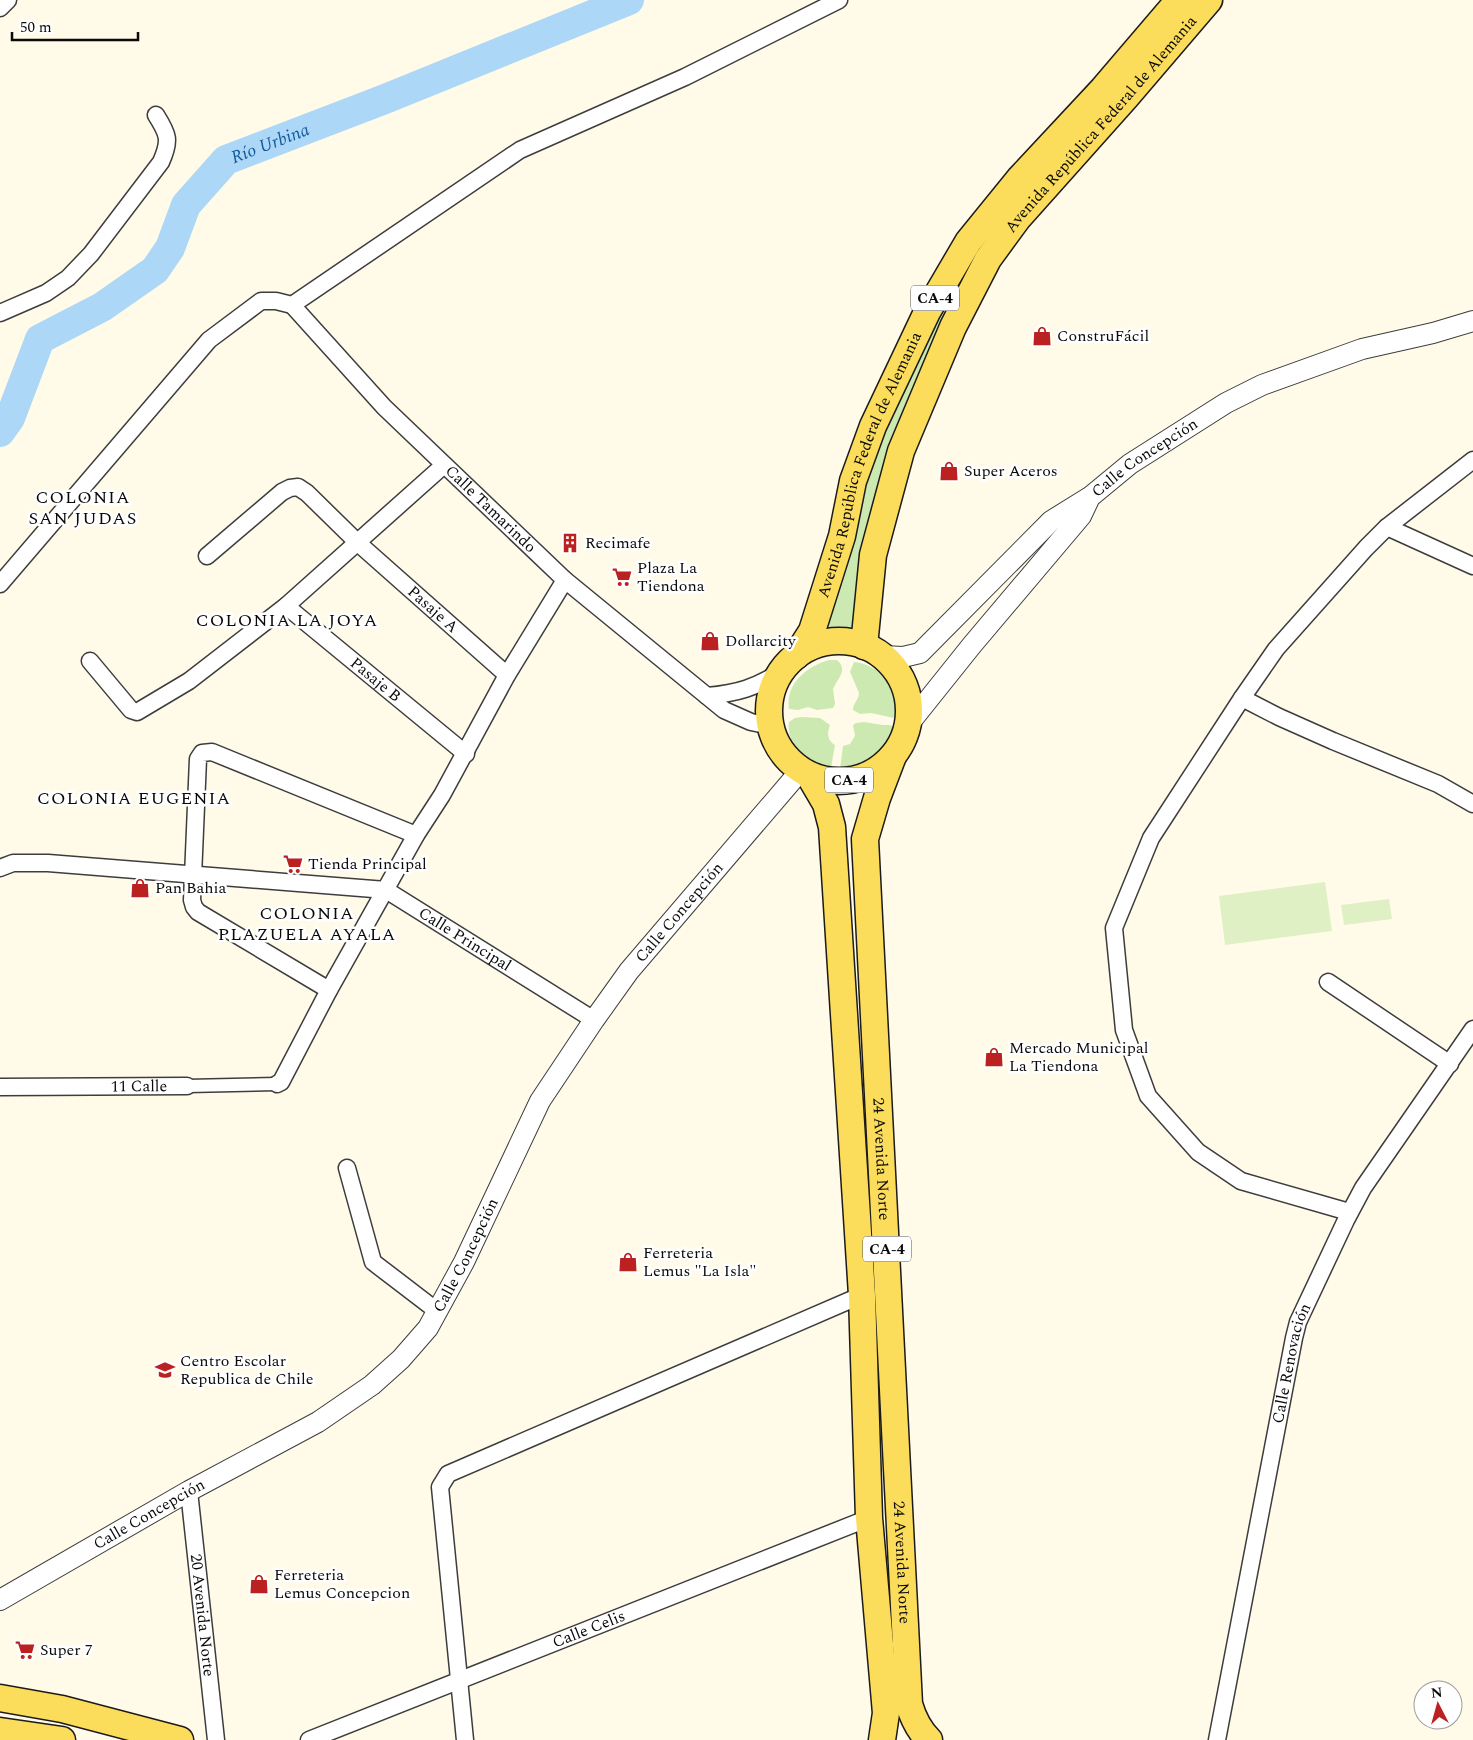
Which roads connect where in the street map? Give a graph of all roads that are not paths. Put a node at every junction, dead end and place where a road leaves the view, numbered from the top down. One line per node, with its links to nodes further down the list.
1 (8, 0): 5 (street)
2 (839, 0): 7 (street)
3 (1179, 0): 22 (main road, Avenida República Federal de Alemania / CA-4)
4 (1209, 0): 20 (main road, Avenida República Federal de Alemania / CA-4)
5 (0, 8)
6 (156, 115): 8 (street)
7 (292, 305): 11 (street, Calle Tamarindo); 18 (street)
8 (0, 312)
9 (1473, 321): 12 (street, Calle Concepción)
10 (1473, 460): 13 (street)
11 (444, 466): 14 (street); 17 (street, Calle Tamarindo)
12 (1090, 496): 20 (street); 26 (street, Calle Concepción)
13 (1387, 526): 16 (street); 25 (street)
14 (358, 543): 15 (street, Pasaje A); 19 (street); 23 (street, Pasaje A)
15 (207, 556)
16 (1473, 566)
17 (565, 580): 23 (street); 24 (street, Calle Tamarindo)
18 (0, 584)
19 (286, 606): 21 (street); 28 (street, Pasaje B)
20 (874, 651): 22 (main road); 26 (main road, CA-4)
21 (90, 661)
22 (789, 664): 24 (street); 27 (main road, CA-4)
23 (507, 675): 28 (street)
24 (707, 696): 27 (street, Calle Tamarindo)
25 (1242, 698): 31 (street); 45 (street)
26 (908, 725): 29 (main road, CA-4)
27 (771, 726): 30 (main road, CA-4)
28 (466, 754): 32 (street)
29 (893, 756): 30 (main road, CA-4); 62 (main road, 24 Avenida Norte / CA-4)
30 (805, 773): 38 (street, Calle Concepción); 46 (main road, 24 Avenida Norte / CA-4)
31 (1473, 804)
32 (416, 835): 34 (street); 35 (street)
33 (0, 868): 34 (street, Calle Principal)
34 (194, 874): 35 (street, Calle Principal); 37 (street)
35 (386, 890): 37 (street); 38 (street, Calle Principal)
36 (1328, 982): 40 (street)
37 (330, 990): 41 (street)
38 (594, 1020): 47 (street, Calle Concepción)
39 (1473, 1029): 40 (street, Calle Renovación)
40 (1450, 1064): 45 (street, Calle Renovación)
41 (276, 1084): 42 (street, 11 Calle)
42 (186, 1086): 43 (street, 11 Calle)
43 (0, 1087)
44 (347, 1168): 47 (street)
45 (1349, 1212): 63 (street, Calle Renovación)
46 (862, 1295): 49 (main road, 24 Avenida Norte / CA-4); 51 (street)
47 (437, 1311): 48 (street, Calle Concepción)
48 (189, 1491): 50 (street, Calle Concepción); 58 (street, 20 Avenida Norte)
49 (869, 1518): 51 (street, Calle Celis); 61 (main road, 24 Avenida Norte / CA-4)
50 (0, 1600)
51 (458, 1681): 59 (street, Calle Celis); 60 (street)
52 (0, 1698): 57 (main road)
53 (0, 1714): 56 (main road)
54 (0, 1731): 55 (main road)
55 (62, 1740)
56 (132, 1740)
57 (180, 1740)
58 (216, 1740)
59 (309, 1740)
60 (465, 1740)
61 (882, 1740)
62 (929, 1740)
63 (1217, 1740)

